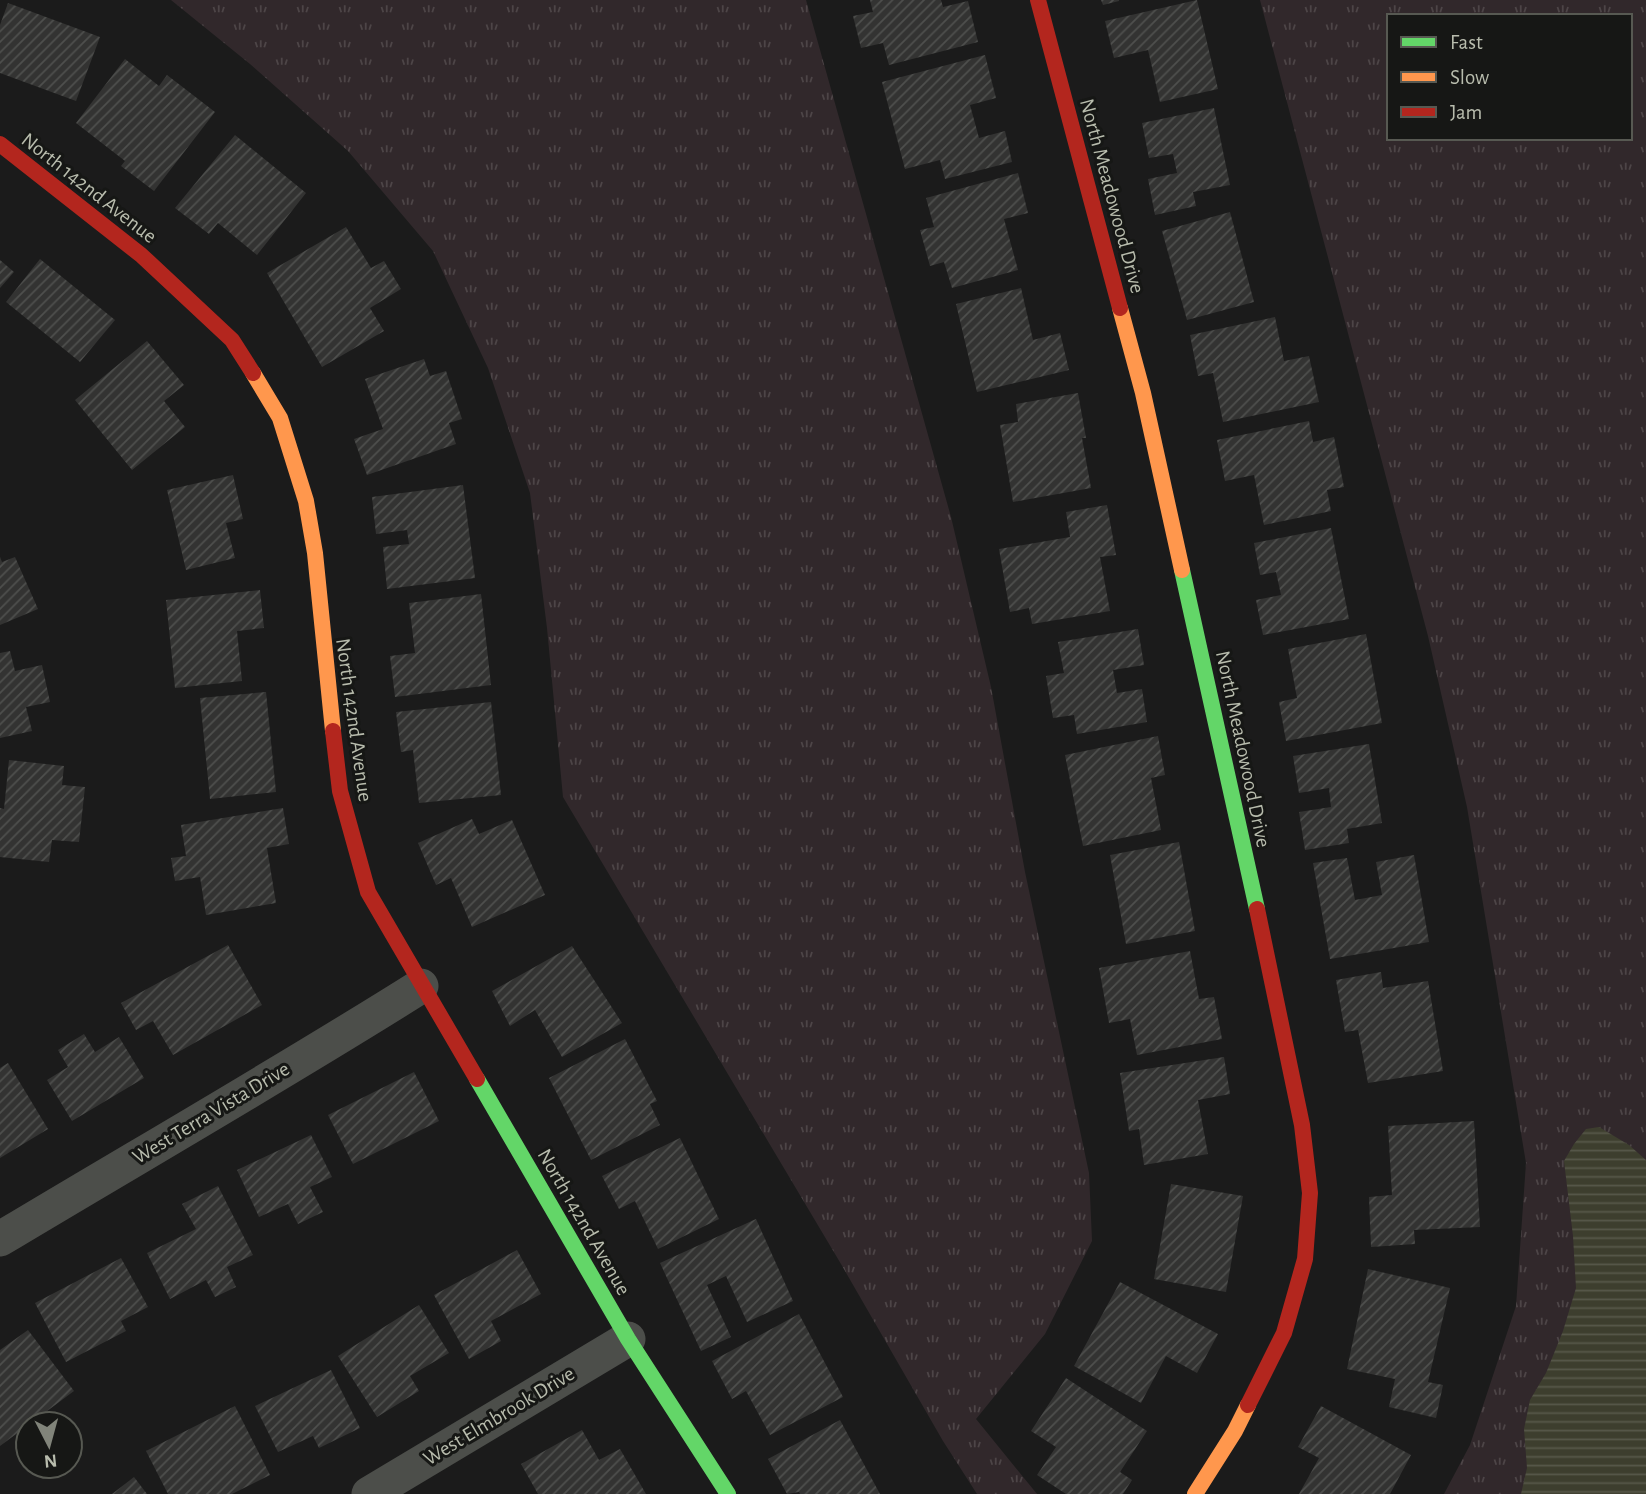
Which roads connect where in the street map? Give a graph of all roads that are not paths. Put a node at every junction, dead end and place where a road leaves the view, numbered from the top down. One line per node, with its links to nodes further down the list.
1 (1038, 0): 8 (street, North Meadowood Drive)
2 (0, 144): 3 (street, North 142nd Avenue)
3 (421, 986): 4 (street, West Terra Vista Drive); 5 (street, North 142nd Avenue)
4 (0, 1239)
5 (628, 1339): 6 (street, West Elmbrook Drive); 7 (street, North 142nd Avenue)
6 (369, 1494)
7 (728, 1494)
8 (1195, 1494)

